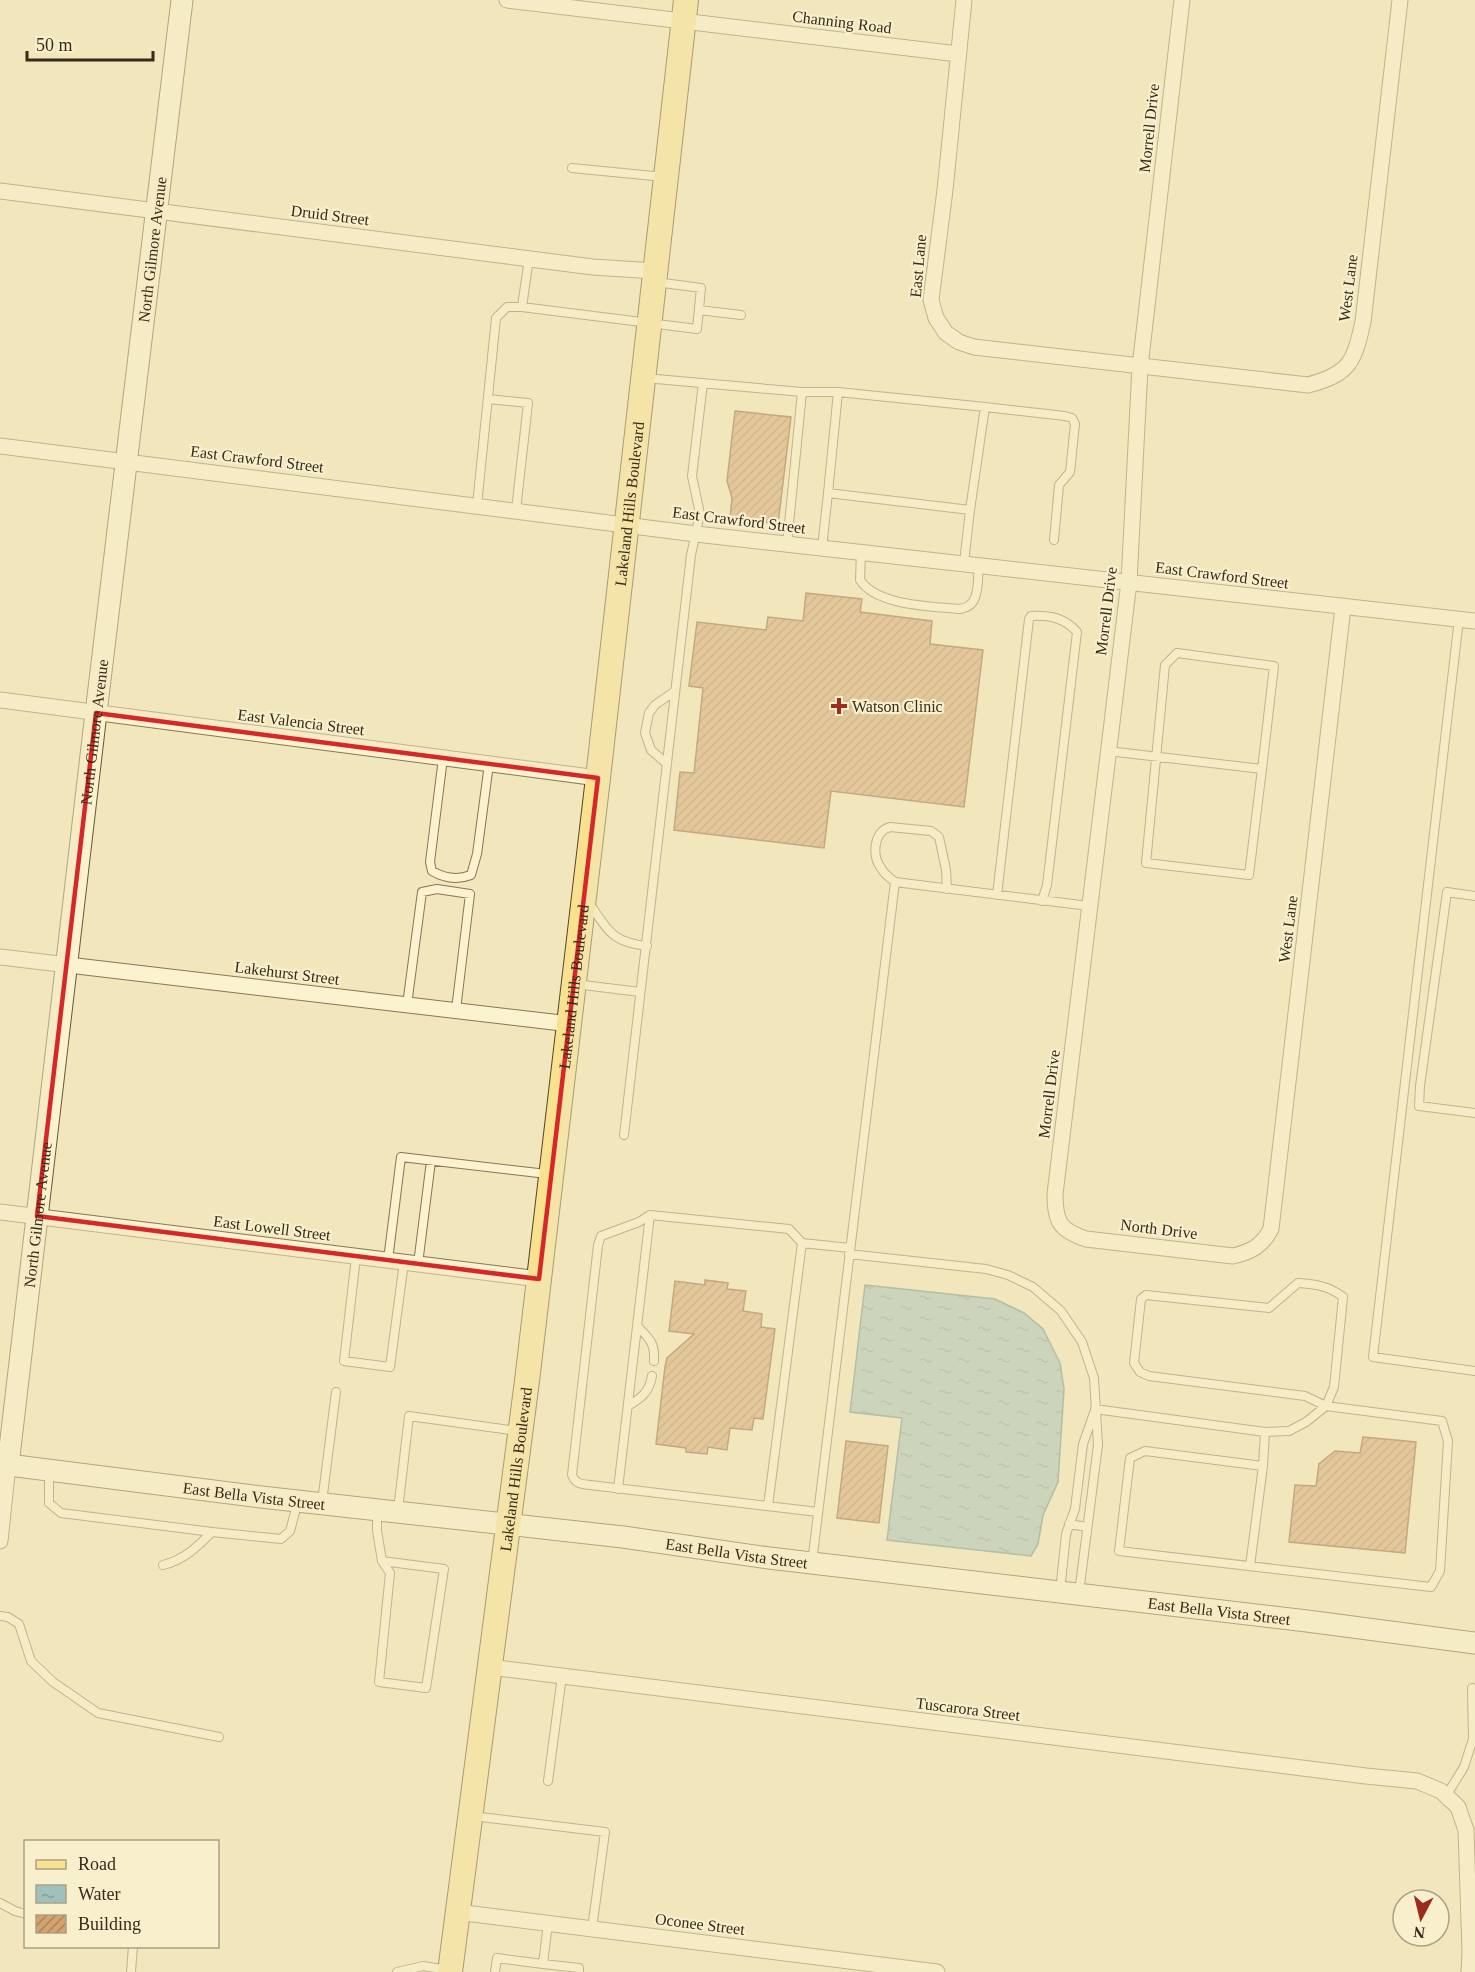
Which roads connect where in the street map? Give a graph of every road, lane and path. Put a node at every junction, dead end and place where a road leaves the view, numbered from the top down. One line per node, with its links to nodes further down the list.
1 (182, 0): 12 (street, North Gilmore Avenue)
2 (507, 0): 6 (street, Channing Road)
3 (964, 0): 8 (street, East Lane)
4 (1182, 0): 19 (street, Morrell Drive)
5 (1400, 0): 19 (street, West Lane)
6 (576, 4): 7 (street, Channing Road)
7 (685, 11): 8 (street, Channing Road); 10 (main road, Lakeland Hills Boulevard)
8 (958, 54): 19 (street, East Lane)
9 (572, 168): 10 (lane)
10 (666, 177): 14 (main road, Lakeland Hills Boulevard)
11 (0, 191): 12 (street, Druid Street)
12 (156, 210): 13 (street, Druid Street); 27 (street, North Gilmore Avenue)
13 (529, 258): 14 (street, Druid Street); 15 (lane)
14 (655, 276): 16 (lane); 18 (main road, Lakeland Hills Boulevard)
15 (522, 307): 18 (lane); 24 (lane)
16 (699, 310): 17 (lane); 18 (lane)
17 (741, 315)
18 (650, 323): 20 (main road, Lakeland Hills Boulevard)
19 (1140, 367): 39 (street, Morrell Drive)
20 (644, 378): 21 (lane); 32 (main road, Lakeland Hills Boulevard)
21 (702, 383): 23 (lane); 33 (lane)
22 (838, 392): 23 (lane); 25 (lane); 28 (lane)
23 (802, 393): 35 (lane)
24 (488, 399): 29 (lane); 30 (lane)
25 (986, 407): 31 (lane); 34 (lane)
26 (0, 446): 27 (street, East Crawford Street)
27 (126, 461): 29 (street, East Crawford Street); 45 (street, North Gilmore Avenue)
28 (828, 493): 31 (lane); 36 (lane)
29 (477, 505): 30 (street, East Crawford Street)
30 (516, 510): 32 (street, East Crawford Street)
31 (970, 510): 38 (lane)
32 (627, 524): 33 (street, East Crawford Street); 52 (main road, Lakeland Hills Boulevard)
33 (696, 534): 35 (street, East Crawford Street); 43 (lane)
34 (1054, 540)
35 (787, 544): 36 (street, East Crawford Street)
36 (822, 548): 37 (street, East Crawford Street)
37 (861, 552): 38 (street, East Crawford Street); 38 (lane)
38 (972, 564): 39 (street, East Crawford Street)
39 (1129, 582): 40 (street, East Crawford Street); 46 (street, Morrell Drive)
40 (1343, 607): 41 (street, East Crawford Street); 77 (street, West Lane)
41 (1459, 619): 42 (street, East Crawford Street); 84 (lane)
42 (1475, 621)
43 (675, 692): 50 (lane); 50 (lane)
44 (0, 700): 45 (street, East Valencia Street)
45 (96, 713): 48 (street, East Valencia Street); 62 (street, North Gilmore Avenue)
46 (1108, 751): 47 (lane); 59 (street, Morrell Drive)
47 (1156, 757): 51 (lane); 51 (lane); 51 (lane)
48 (443, 758): 49 (street, East Valencia Street); 49 (lane)
49 (489, 764): 52 (street, East Valencia Street)
50 (667, 764): 60 (lane)
51 (1262, 769)
52 (598, 778): 56 (main road, Lakeland Hills Boulevard)
53 (895, 882): 54 (lane); 54 (lane); 78 (lane)
54 (947, 889): 55 (lane)
55 (997, 895): 58 (lane); 58 (lane)
56 (584, 896): 60 (lane); 63 (main road, Lakeland Hills Boulevard)
57 (1475, 896): 68 (lane)
58 (1042, 901): 59 (lane)
59 (1089, 906): 75 (street, Morrell Drive)
60 (647, 946): 64 (lane)
61 (0, 957): 62 (street, Lakehurst Street)
62 (66, 965): 65 (street, Lakehurst Street); 74 (street, North Gilmore Avenue)
63 (574, 984): 64 (lane); 67 (main road, Lakeland Hills Boulevard)
64 (640, 992): 69 (lane)
65 (407, 1005): 66 (street, Lakehurst Street); 66 (lane)
66 (456, 1010): 67 (street, Lakehurst Street)
67 (570, 1024): 71 (main road, Lakeland Hills Boulevard)
68 (1475, 1113)
69 (624, 1135)
70 (431, 1161): 71 (lane); 80 (lane); 80 (lane)
71 (552, 1175): 81 (main road, Lakeland Hills Boulevard)
72 (0, 1212): 74 (street, East Lowell Street)
73 (650, 1215): 76 (lane); 82 (lane); 95 (lane)
74 (36, 1216): 79 (street, East Lowell Street); 92 (street, North Gilmore Avenue)
75 (1060, 1224): 77 (street, North Drive)
76 (802, 1243): 78 (lane); 98 (lane)
77 (1255, 1248)
78 (850, 1251): 89 (lane); 100 (lane)
79 (356, 1257): 80 (street, East Lowell Street); 80 (lane)
80 (404, 1262): 81 (street, East Lowell Street)
81 (539, 1279): 90 (main road, Lakeland Hills Boulevard)
82 (638, 1326): 83 (lane); 87 (lane)
83 (654, 1361)
84 (1475, 1371)
85 (652, 1377): 87 (lane)
86 (336, 1392): 97 (lane)
87 (628, 1406): 95 (lane)
88 (1326, 1406): 88 (lane); 91 (lane); 109 (lane)
89 (1095, 1409): 91 (lane); 102 (lane); 103 (lane)
90 (521, 1431): 99 (lane); 101 (main road, Lakeland Hills Boulevard)
91 (1265, 1432): 93 (lane)
92 (4, 1464): 94 (street, East Bella Vista Street); 105 (street)
93 (1263, 1466): 109 (lane); 109 (lane)
94 (49, 1470): 96 (street, East Bella Vista Street); 104 (lane)
95 (618, 1489): 98 (lane)
96 (298, 1501): 97 (street, East Bella Vista Street); 104 (lane)
97 (322, 1503): 99 (street, East Bella Vista Street)
98 (768, 1506): 100 (lane)
99 (387, 1511): 101 (street, East Bella Vista Street); 106 (lane)
100 (818, 1512): 107 (lane)
101 (509, 1523): 107 (street, East Bella Vista Street); 113 (main road, Lakeland Hills Boulevard)
102 (1069, 1524): 103 (lane); 110 (lane)
103 (1088, 1527): 110 (lane)
104 (212, 1532): 108 (lane)
105 (0, 1541)
106 (382, 1560): 106 (lane)
107 (812, 1563): 110 (street, East Bella Vista Street)
108 (164, 1564)
109 (1250, 1566)
110 (1069, 1593): 112 (street, East Bella Vista Street)
111 (0, 1616): 116 (lane)
112 (1475, 1643)
113 (490, 1667): 114 (street, Tuscarora Street); 120 (main road, Lakeland Hills Boulevard)
114 (562, 1676): 118 (lane); 119 (street, Tuscarora Street)
115 (1472, 1688): 117 (lane)
116 (219, 1737)
117 (1474, 1739): 119 (lane)
118 (548, 1781)
119 (1443, 1793): 134 (street)
120 (471, 1816): 122 (main road, Lakeland Hills Boulevard); 125 (lane)
121 (0, 1903): 123 (lane)
122 (457, 1912): 124 (street, Oconee Street); 128 (main road, Lakeland Hills Boulevard)
123 (24, 1913)
124 (548, 1923): 125 (street, Oconee Street); 127 (lane)
125 (592, 1929): 133 (street, Oconee Street)
126 (133, 1948): 129 (lane)
127 (543, 1964): 131 (lane); 132 (lane)
128 (450, 1971): 130 (lane)
129 (130, 1972)
130 (397, 1972)
131 (495, 1972)
132 (579, 1972)
133 (937, 1972)
134 (1469, 1972)

